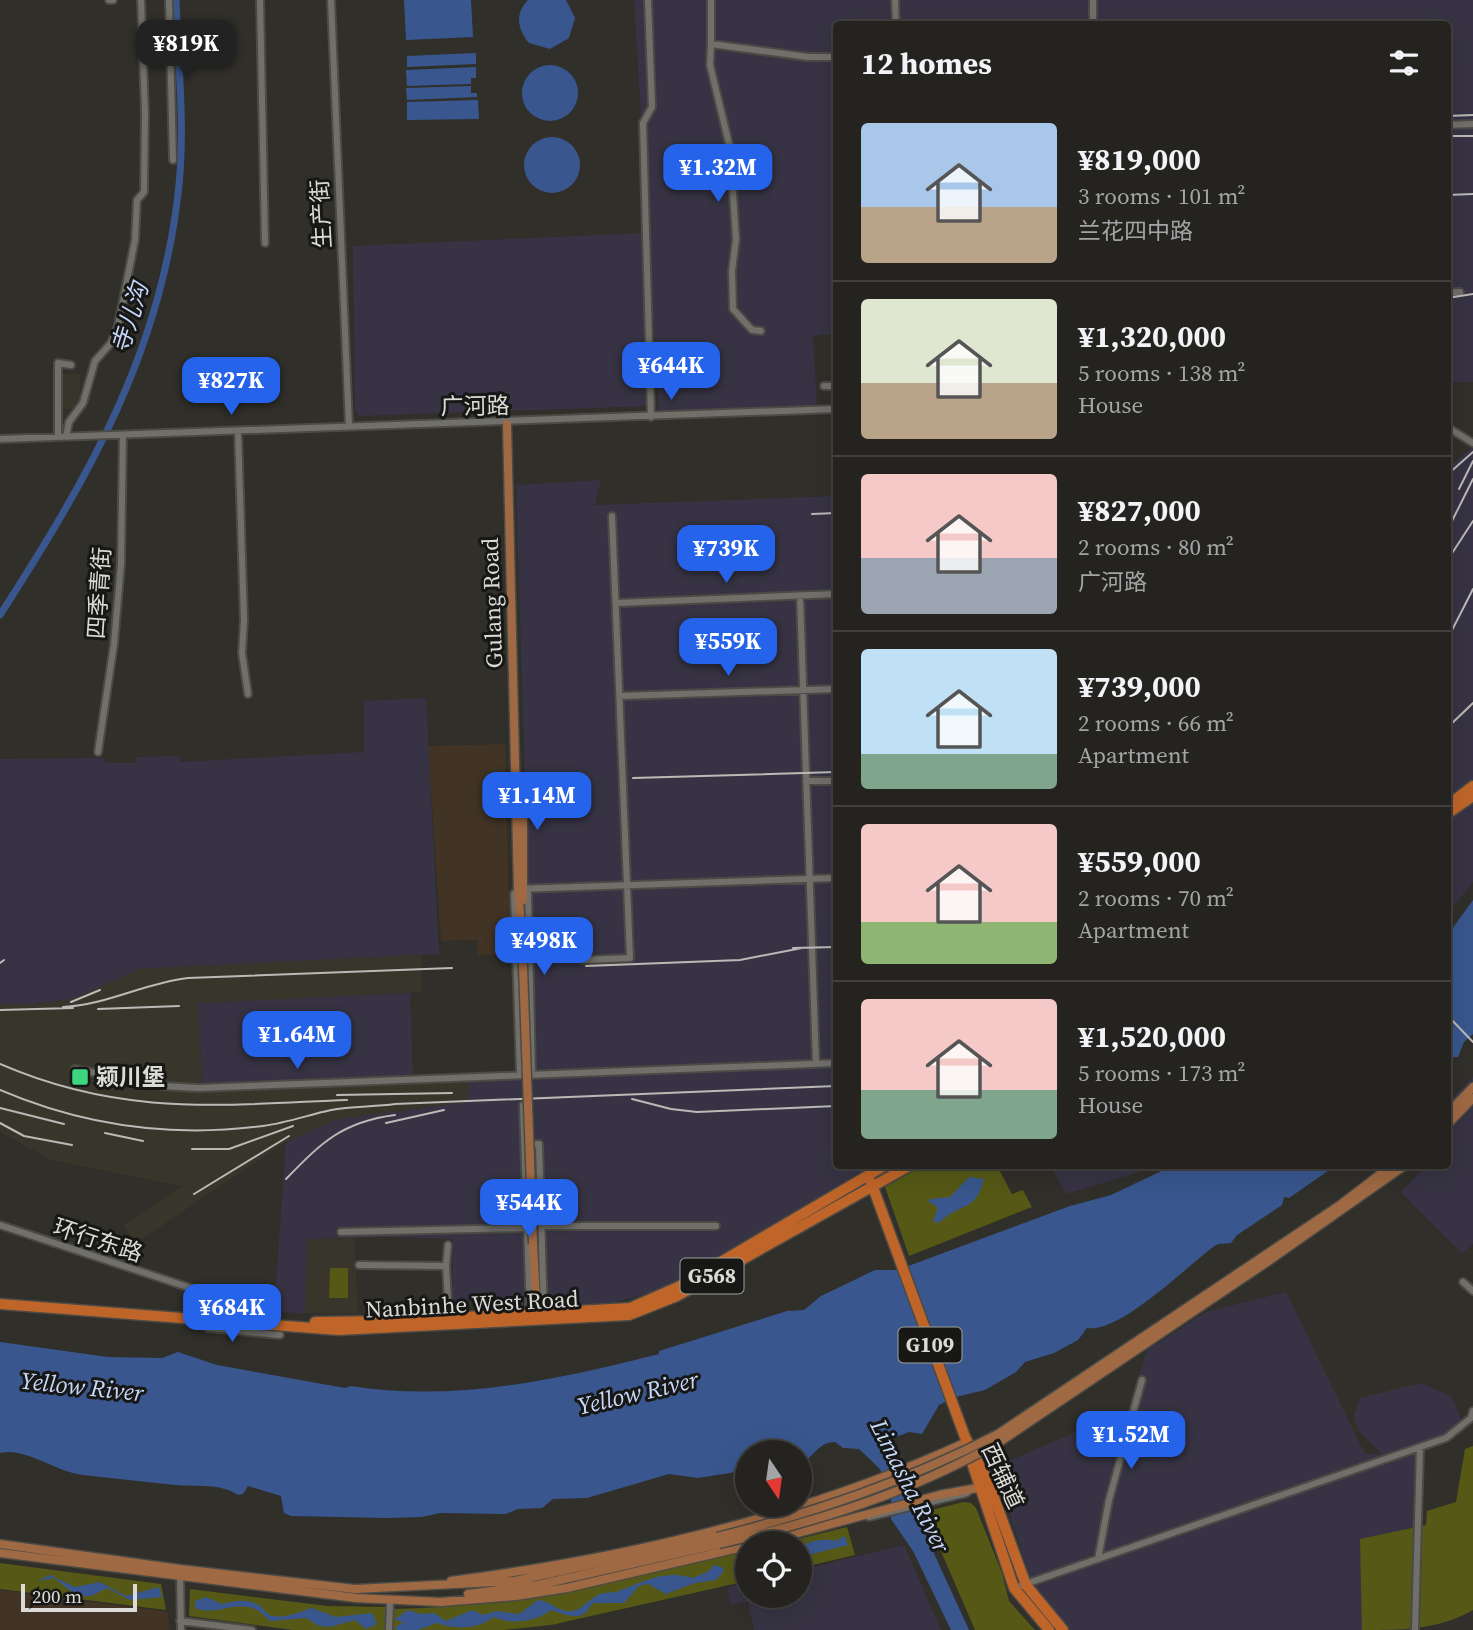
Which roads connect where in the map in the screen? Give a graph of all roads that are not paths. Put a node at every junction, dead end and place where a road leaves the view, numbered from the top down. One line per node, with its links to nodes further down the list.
1 (141, 0): 31 (street)
2 (169, 0): 15 (street)
3 (260, 0): 16 (street)
4 (331, 0): 26 (street, 生产街)
5 (648, 0): 24 (street)
6 (711, 0): 11 (street)
7 (895, 0): 9 (street)
8 (1093, 0): 10 (street)
9 (896, 21)
10 (1093, 21)
11 (711, 44): 12 (street); 19 (street)
12 (833, 57)
13 (1473, 124): 14 (street)
14 (1451, 125)
15 (173, 160)
16 (265, 243)
17 (1460, 292): 18 (street)
18 (1451, 293)
19 (761, 331)
20 (71, 365): 30 (street)
21 (824, 386): 22 (street)
22 (833, 386)
23 (833, 410): 24 (street, 广河路)
24 (651, 417): 25 (street, 广河路)
25 (507, 424): 26 (street, 广河路); 52 (main road, Gulang Road)
26 (349, 426): 28 (street, 广河路)
27 (1451, 430): 33 (street)
28 (238, 431): 29 (street, 广河路); 40 (street)
29 (123, 435): 31 (street, 广河路); 42 (street, 四季青街)
30 (58, 437): 31 (street, 广河路); 32 (street, 广河路)
31 (66, 437)
32 (0, 439)
33 (1472, 443)
34 (612, 516): 37 (street)
35 (833, 594): 36 (street)
36 (800, 596): 37 (street); 39 (street)
37 (617, 603): 41 (street)
38 (833, 689): 39 (street)
39 (803, 690): 41 (street); 43 (street)
40 (248, 694)
41 (620, 696): 51 (street)
42 (98, 752)
43 (806, 781): 44 (street); 50 (street)
44 (833, 781)
45 (1473, 786): 47 (highway)
46 (1473, 796): 48 (highway)
47 (1451, 803)
48 (1451, 811)
49 (833, 878): 50 (street)
50 (809, 879): 51 (street); 54 (street)
51 (627, 885): 52 (street); 53 (street)
52 (521, 888): 57 (street, Gulang Road); 58 (street, Gulang Road); 83 (main road, Gulang Road, bridge)
53 (583, 960)
54 (816, 1063): 55 (street); 58 (street)
55 (833, 1063)
56 (75, 1069): 57 (street)
57 (520, 1074): 58 (street)
58 (532, 1074)
59 (1473, 1087): 62 (main road)
60 (1473, 1098): 63 (main road)
61 (523, 1105): 64 (street)
62 (1451, 1110)
63 (1451, 1121)
64 (524, 1145): 72 (street); 74 (street)
65 (881, 1169): 69 (highway)
66 (901, 1169): 69 (highway, Nanbinhe West Road)
67 (1387, 1169): 70 (main road)
68 (1400, 1169): 70 (main road)
69 (870, 1180): 83 (highway, Nanbinhe West Road / G568); 90 (highway, G109)
70 (1341, 1208): 95 (main road, bridge)
71 (0, 1225): 86 (street, 环行东路)
72 (542, 1226): 73 (street); 83 (street)
73 (716, 1226)
74 (527, 1228): 75 (street); 83 (street)
75 (341, 1232)
76 (448, 1245): 78 (street)
77 (359, 1265): 78 (street)
78 (446, 1266): 84 (street)
79 (1463, 1282): 80 (street)
80 (1473, 1291)
81 (0, 1297): 86 (highway, Nanbinhe West Road / G568)
82 (0, 1304): 85 (highway, Nanbinhe West Road / G568)
83 (537, 1317): 84 (highway, Nanbinhe West Road / G568); 86 (highway, Nanbinhe West Road / G568)
84 (449, 1318): 86 (highway, Nanbinhe West Road / G568)
85 (197, 1319): 86 (highway, Nanbinhe West Road / G568); 87 (street)
86 (257, 1321)
87 (280, 1335)
88 (1142, 1380): 99 (street)
89 (1473, 1411): 91 (street)
90 (966, 1440): 92 (highway, 西辅道 / G109); 93 (highway, 西辅道 / G109); 102 (main road)
91 (1420, 1447): 99 (street); 112 (street)
92 (989, 1484): 93 (main road); 101 (highway, 西辅道 / G109)
93 (977, 1489): 94 (main road); 103 (highway, 西辅道 / G109)
94 (808, 1531)
95 (718, 1541): 102 (main road); 104 (main road)
96 (0, 1544): 100 (main road)
97 (735, 1549): 104 (main road)
98 (0, 1553): 100 (main road)
99 (1098, 1559): 101 (street)
100 (180, 1574): 102 (main road); 104 (main road); 106 (street)
101 (1026, 1585): 103 (street); 111 (highway, 西辅道 / G109)
102 (389, 1588)
103 (1014, 1588): 110 (highway, 西辅道 / G109)
104 (417, 1598)
105 (390, 1604): 109 (street)
106 (180, 1621): 107 (street); 108 (street)
107 (181, 1630)
108 (252, 1630)
109 (389, 1630)
110 (1049, 1630)
111 (1063, 1630)
112 (1415, 1630)

